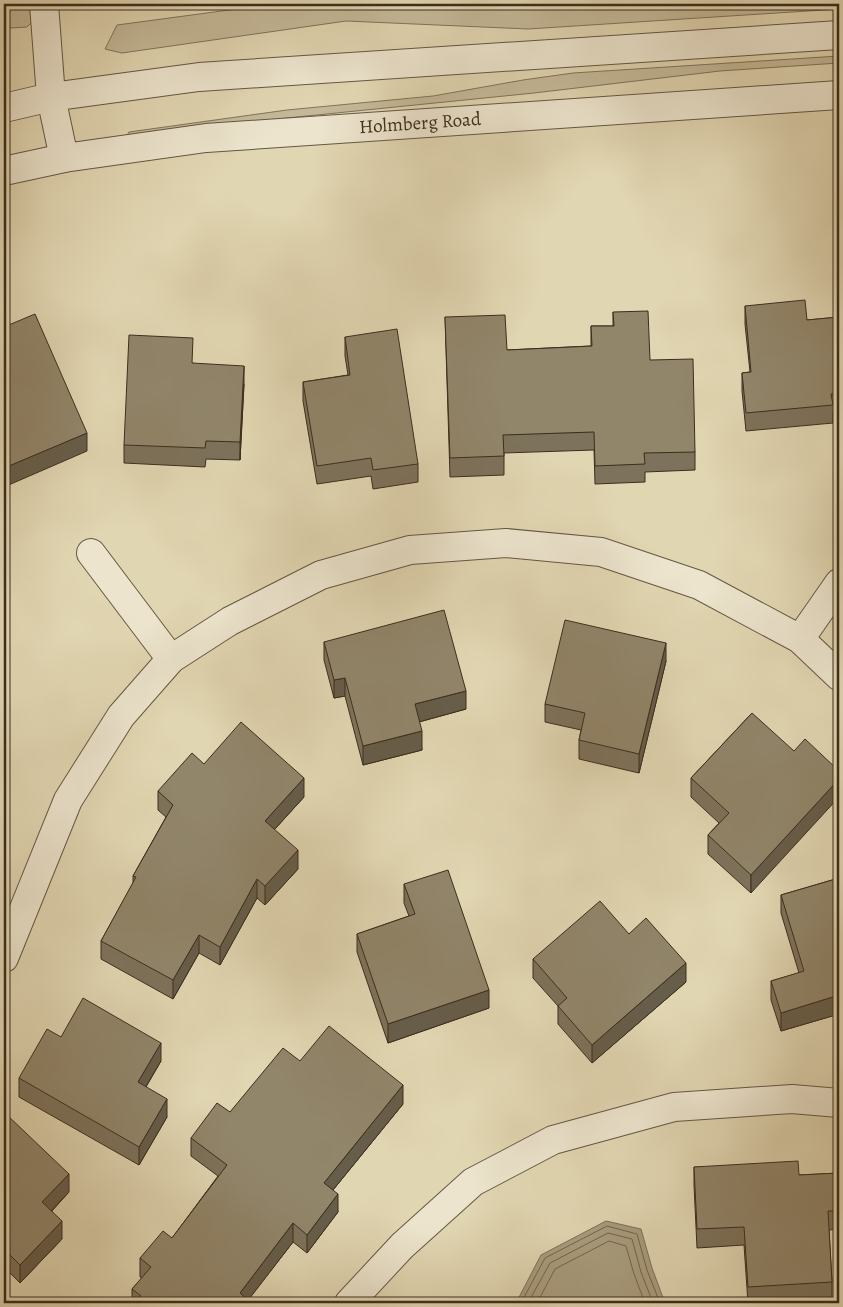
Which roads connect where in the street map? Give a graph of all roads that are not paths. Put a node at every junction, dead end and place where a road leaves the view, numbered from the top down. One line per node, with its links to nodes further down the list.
1 (44, 4): 4 (street)
2 (839, 35): 4 (street)
3 (839, 94): 6 (street, Holmberg Road)
4 (51, 97): 5 (street); 6 (street)
5 (4, 108)
6 (64, 158): 7 (street, Holmberg Road)
7 (4, 170)
8 (91, 553): 11 (street)
9 (839, 583): 10 (street)
10 (800, 639): 11 (street); 12 (street)
11 (171, 659): 13 (street)
12 (839, 676)
13 (4, 958)
14 (839, 1103): 15 (street)
15 (348, 1303)

